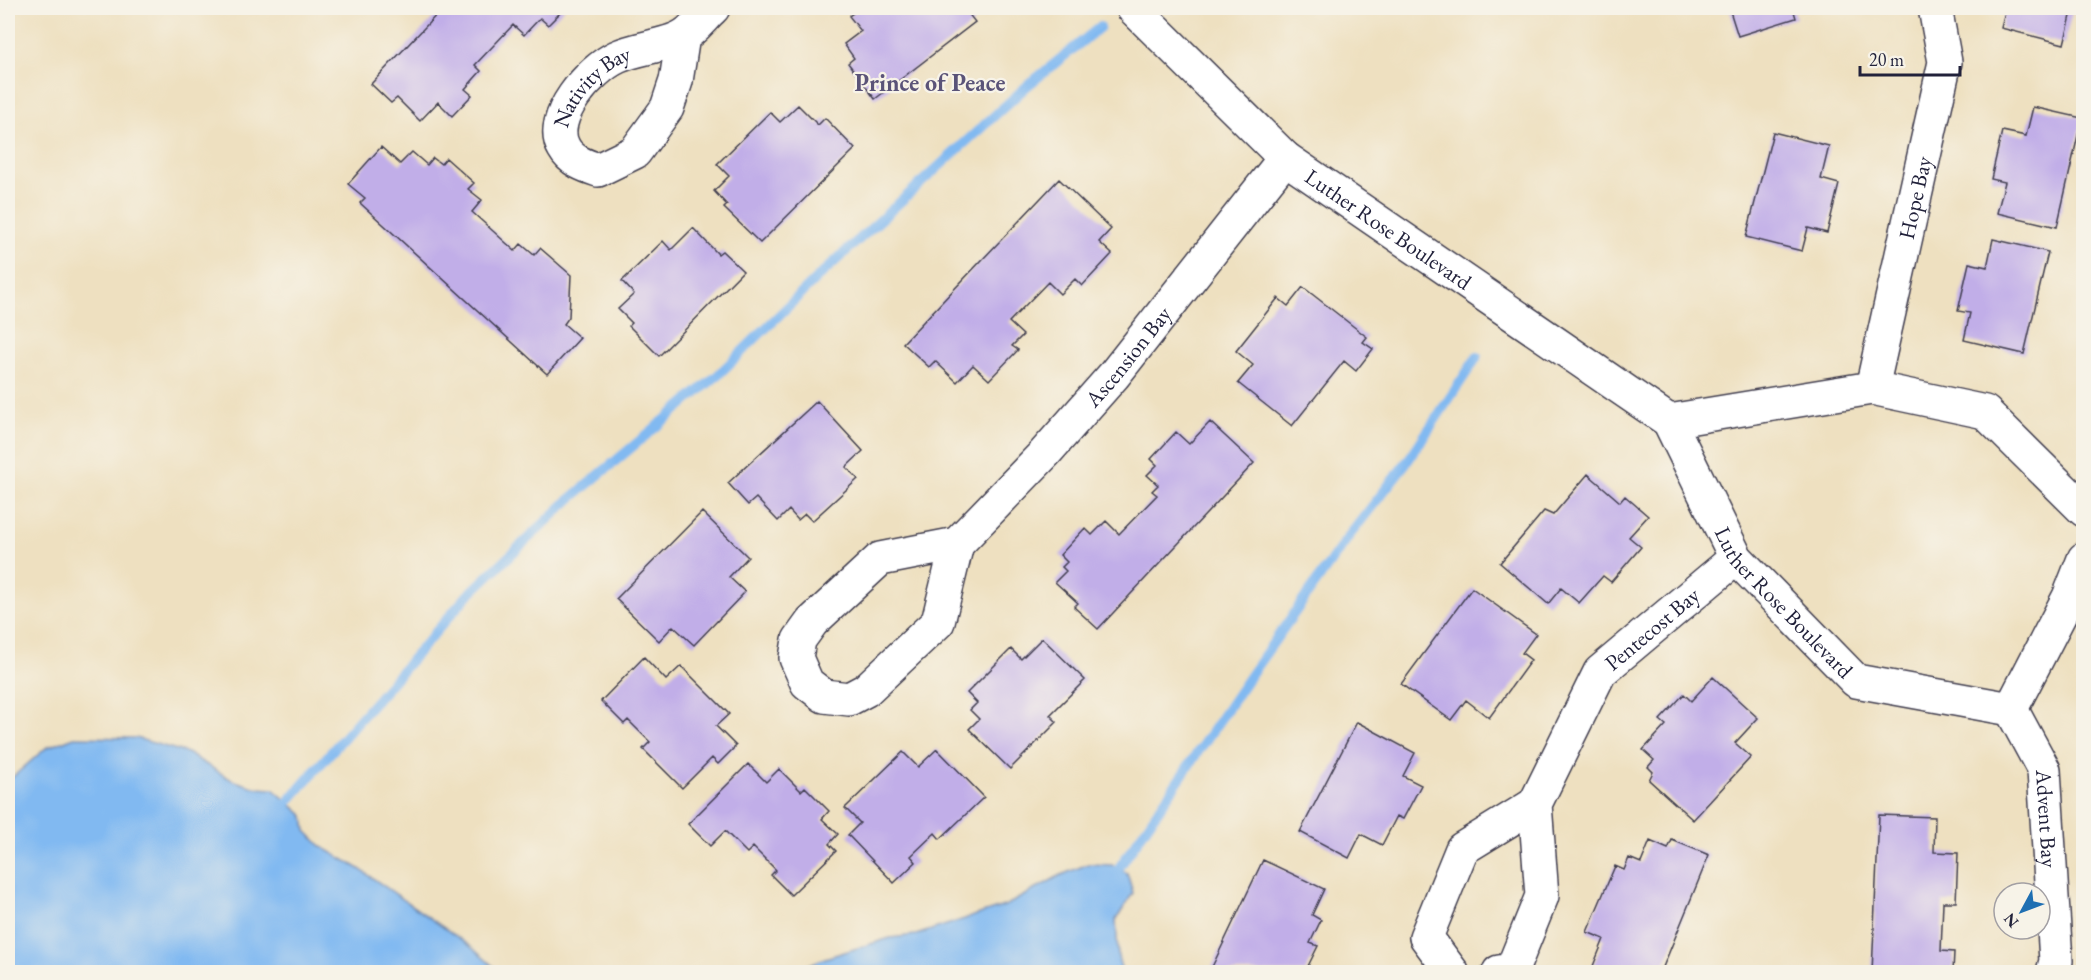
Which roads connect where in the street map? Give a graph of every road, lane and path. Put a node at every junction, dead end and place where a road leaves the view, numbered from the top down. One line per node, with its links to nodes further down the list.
1 (713, 8): 4 (street)
2 (1133, 8): 5 (street, Luther Rose Boulevard)
3 (1935, 8): 6 (street, Hope Bay)
4 (683, 36)
5 (1285, 158): 7 (street, Luther Rose Boulevard); 9 (street, Ascension Bay)
6 (1872, 388): 7 (street); 8 (street)
7 (1669, 421): 10 (street, Luther Rose Boulevard)
8 (2084, 510)
9 (957, 544): 9 (street)
10 (1736, 558): 12 (street, Luther Rose Boulevard); 13 (street, Pentecost Bay)
11 (2084, 559): 12 (street)
12 (2011, 709): 16 (street, Advent Bay)
13 (1535, 804): 14 (street); 15 (street)
14 (1452, 972)
15 (1499, 972)
16 (2053, 972)

